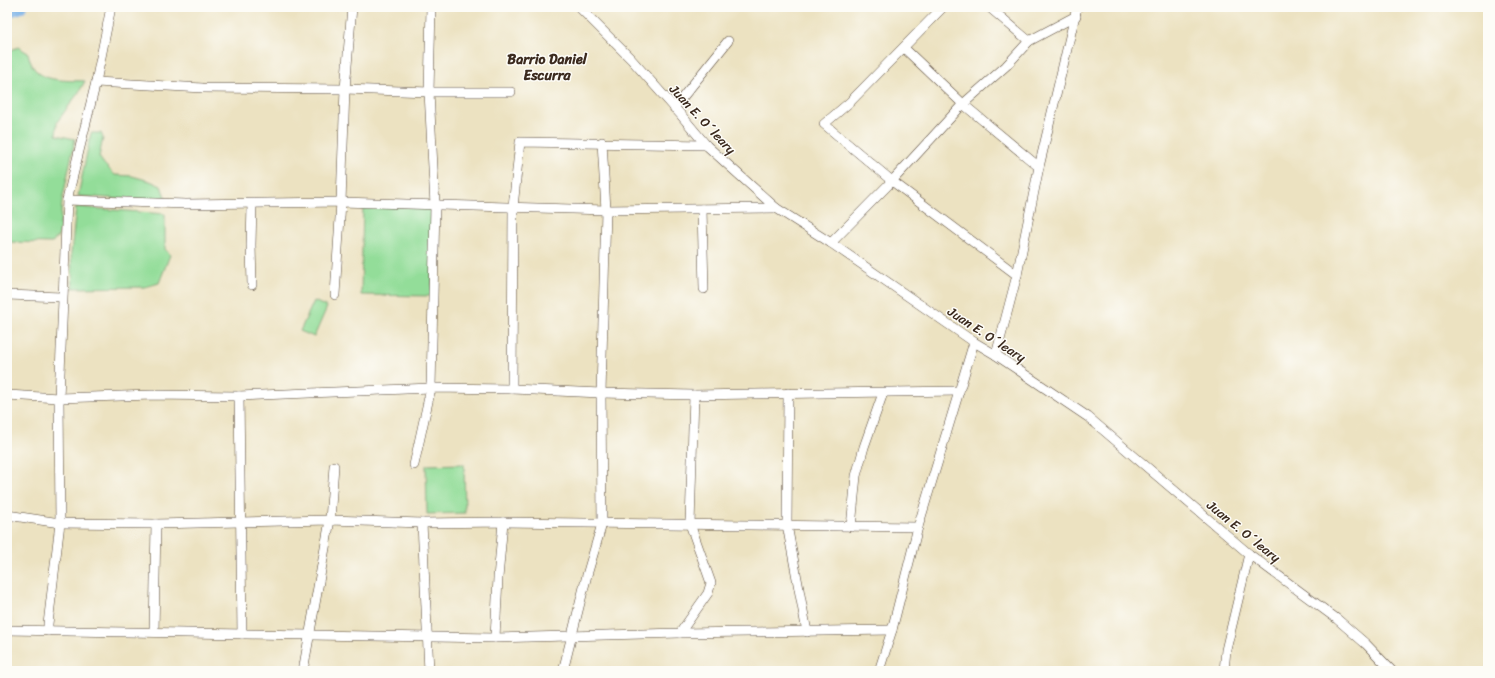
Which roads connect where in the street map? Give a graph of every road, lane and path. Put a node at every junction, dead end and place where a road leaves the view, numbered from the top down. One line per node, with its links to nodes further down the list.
1 (112, 7): 11 (street)
2 (352, 7): 12 (street)
3 (431, 7): 13 (street)
4 (579, 7): 16 (street, Juan E. O´leary)
5 (943, 7): 10 (street)
6 (989, 7): 9 (street)
7 (1077, 12): 9 (street); 19 (street)
8 (728, 41): 16 (street)
9 (1029, 41): 15 (street)
10 (904, 48): 15 (street); 20 (street)
11 (96, 82): 12 (street); 21 (street)
12 (345, 89): 13 (street); 22 (street)
13 (429, 92): 14 (street); 24 (street)
14 (511, 92)
15 (963, 104): 19 (street); 20 (street)
16 (674, 108): 18 (street, Juan E. O´leary)
17 (602, 142): 18 (street); 25 (street); 28 (street)
18 (706, 145): 26 (street, Juan E. O´leary)
19 (1038, 167): 30 (street)
20 (892, 181): 29 (street); 30 (street)
21 (67, 200): 23 (street); 35 (street)
22 (341, 202): 23 (street); 24 (street); 34 (street)
23 (252, 204): 31 (street)
24 (435, 205): 25 (street); 38 (street)
25 (512, 207): 28 (street); 39 (street)
26 (776, 208): 27 (street); 29 (street, Juan E. O´leary)
27 (702, 209): 28 (street); 32 (street)
28 (606, 210): 41 (street)
29 (831, 243): 36 (street, Juan E. O´leary)
30 (1017, 275): 37 (street)
31 (252, 286)
32 (704, 289)
33 (7, 295): 35 (street)
34 (335, 296)
35 (62, 297): 47 (street)
36 (974, 342): 37 (street, Juan E. O´leary); 40 (street)
37 (996, 355): 62 (street, Juan E. O´leary)
38 (431, 388): 39 (street); 46 (street); 48 (street)
39 (512, 389): 41 (street)
40 (959, 391): 43 (street); 61 (street)
41 (602, 393): 44 (street); 57 (street)
42 (788, 393): 43 (street); 44 (street); 59 (street)
43 (883, 393): 60 (street)
44 (694, 394): 58 (street)
45 (7, 395): 47 (street)
46 (239, 396): 47 (street); 52 (street)
47 (59, 398): 54 (street)
48 (414, 465)
49 (334, 466): 51 (street)
50 (7, 515): 54 (street)
51 (330, 520): 52 (street); 55 (street); 70 (street)
52 (241, 522): 56 (street); 69 (street)
53 (503, 522): 55 (street); 57 (street); 73 (street)
54 (60, 523): 56 (street); 65 (street)
55 (422, 523): 71 (street)
56 (156, 524): 66 (street)
57 (602, 524): 58 (street); 72 (street)
58 (690, 524): 59 (street); 68 (street)
59 (787, 525): 60 (street); 67 (street)
60 (851, 528): 61 (street)
61 (918, 528): 64 (street)
62 (1249, 554): 78 (street); 79 (street, Juan E. O´leary)
63 (7, 630): 65 (street)
64 (892, 630): 67 (street); 77 (street)
65 (48, 631): 66 (street)
66 (154, 632): 69 (street)
67 (807, 632): 68 (street)
68 (680, 633): 72 (street)
69 (242, 634): 70 (street)
70 (309, 635): 71 (street); 74 (street)
71 (429, 636): 73 (street); 75 (street)
72 (571, 636): 73 (street); 76 (street)
73 (495, 638)
74 (303, 671)
75 (429, 671)
76 (563, 671)
77 (879, 671)
78 (1224, 671)
79 (1392, 671)

